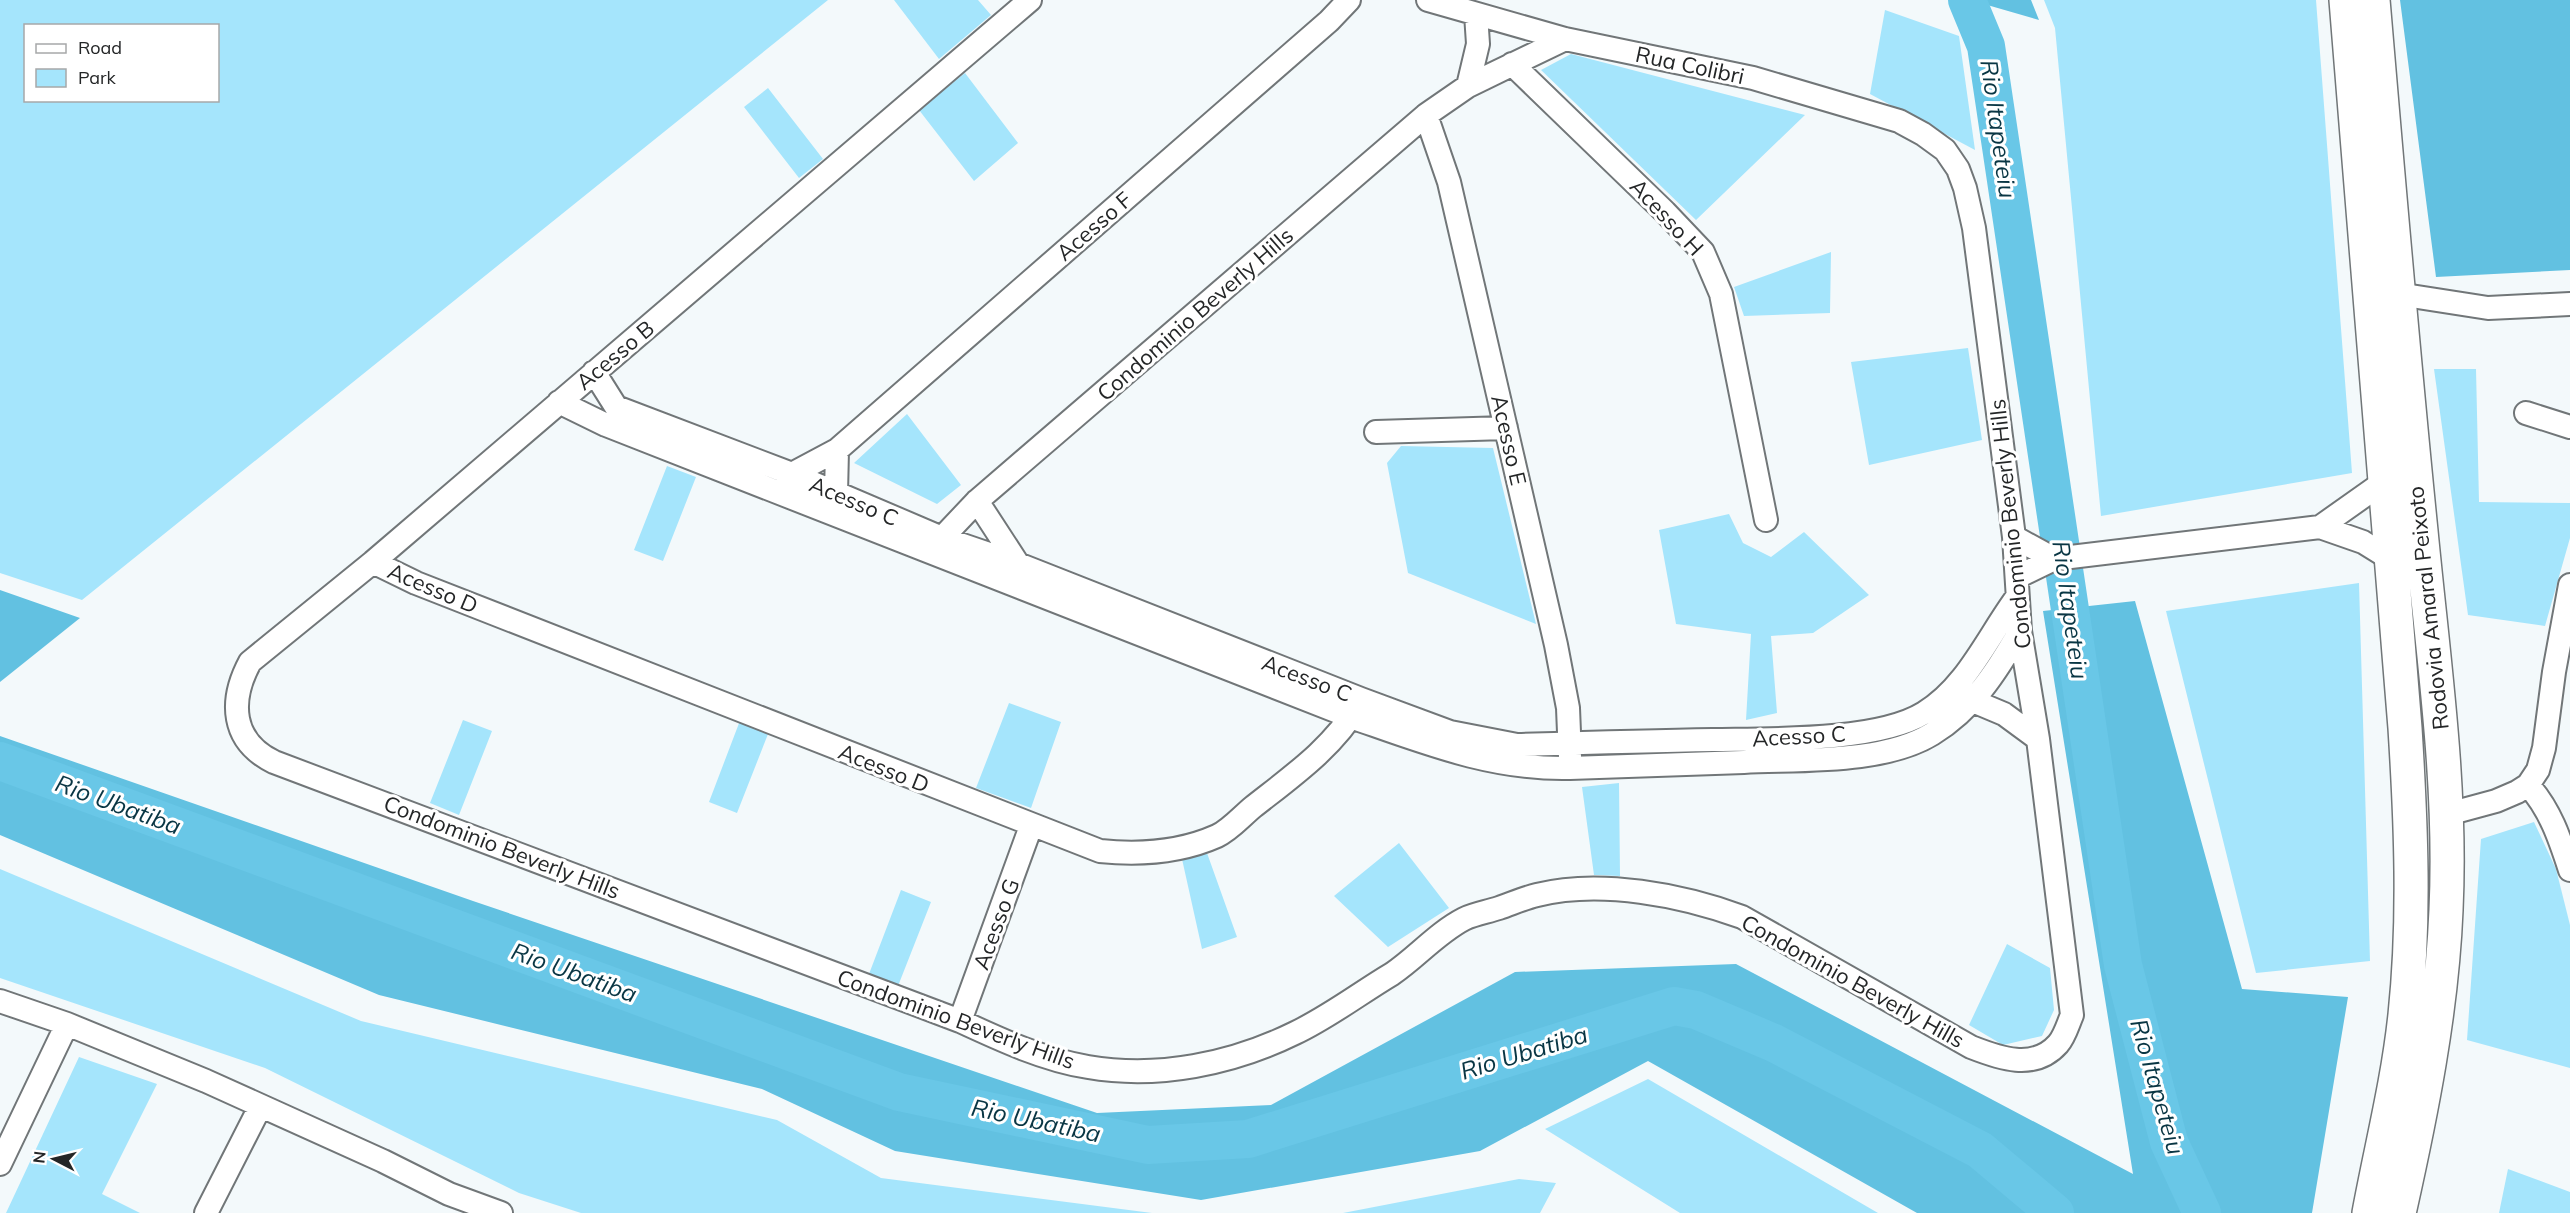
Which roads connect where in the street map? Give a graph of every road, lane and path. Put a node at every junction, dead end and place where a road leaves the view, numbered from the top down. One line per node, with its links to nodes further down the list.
1 (1030, 0): 14 (street, Acesso B)
2 (1349, 0): 21 (street, Acesso F)
3 (1428, 0): 6 (street, Rua Colibri)
4 (2346, 0): 22 (highway, Rodovia Amaral Peixoto)
5 (2373, 0): 12 (highway, Rodovia Amaral Peixoto)
6 (1476, 14): 7 (street, Rua Colibri); 9 (street)
7 (1565, 39): 8 (street, Condominio Beverly Hills); 11 (street, Rua Colibri)
8 (1512, 64): 9 (street, Condominio Beverly Hills); 26 (street, Acesso H)
9 (1468, 86): 10 (street, Condominio Beverly Hills)
10 (1426, 115): 19 (street, Acesso E); 24 (street, Condominio Beverly Hills)
11 (1945, 150): 28 (street, Condominio Beverly Hills)
12 (2398, 294): 13 (street); 44 (highway, Rodovia Amaral Peixoto)
13 (2570, 304)
14 (594, 372): 15 (street, Acesso B); 17 (street)
15 (559, 402): 17 (street, Acesso C); 32 (street, Acesso B)
16 (2526, 413): 18 (street)
17 (611, 416): 23 (street, Acesso C)
18 (2570, 427)
19 (1506, 428): 20 (street); 41 (street, Acesso E)
20 (1376, 432)
21 (837, 450): 23 (street, Acesso F); 25 (street)
22 (2385, 481): 27 (street); 31 (highway, Rodovia Amaral Peixoto)
23 (786, 483): 25 (street, Acesso C)
24 (977, 501): 29 (street, Condominio Beverly Hills); 33 (street)
25 (833, 503): 29 (street, Acesso C)
26 (1766, 520)
27 (2320, 527): 30 (street); 31 (street)
28 (2014, 537): 30 (street); 35 (street, Condominio Beverly Hills)
29 (937, 546): 33 (street, Acesso C); 38 (street, Acesso C)
30 (2065, 558): 35 (street)
31 (2392, 560): 55 (highway, Rodovia Amaral Peixoto)
32 (373, 562): 39 (street, Acesso B); 45 (street, Acesso D)
33 (1018, 564): 38 (street, Acesso C)
34 (2570, 585): 43 (street)
35 (2017, 587): 36 (street, Condominio Beverly Hills); 41 (street, Acesso C)
36 (2020, 631): 37 (street, Acesso C); 40 (street, Condominio Beverly Hills)
37 (1973, 701): 40 (street); 42 (street, Acesso C)
38 (1356, 708): 41 (street, Acesso C); 42 (street, Acesso C); 45 (street, Acesso D)
39 (239, 728): 48 (street, Condominio Beverly Hills)
40 (2038, 739): 48 (street, Condominio Beverly Hills)
41 (1571, 743): 42 (street, Acesso E)
42 (1570, 768)
43 (2528, 785): 44 (street); 46 (street)
44 (2448, 814): 56 (highway, Rodovia Amaral Peixoto)
45 (1031, 826): 48 (street, Acesso G)
46 (2570, 870)
47 (0, 1001): 49 (street)
48 (960, 1021)
49 (67, 1024): 50 (street); 51 (street)
50 (260, 1107): 52 (street); 53 (street)
51 (0, 1164)
52 (445, 1204): 54 (street)
53 (206, 1213)
54 (501, 1213)
55 (2369, 1213)
56 (2399, 1213)

